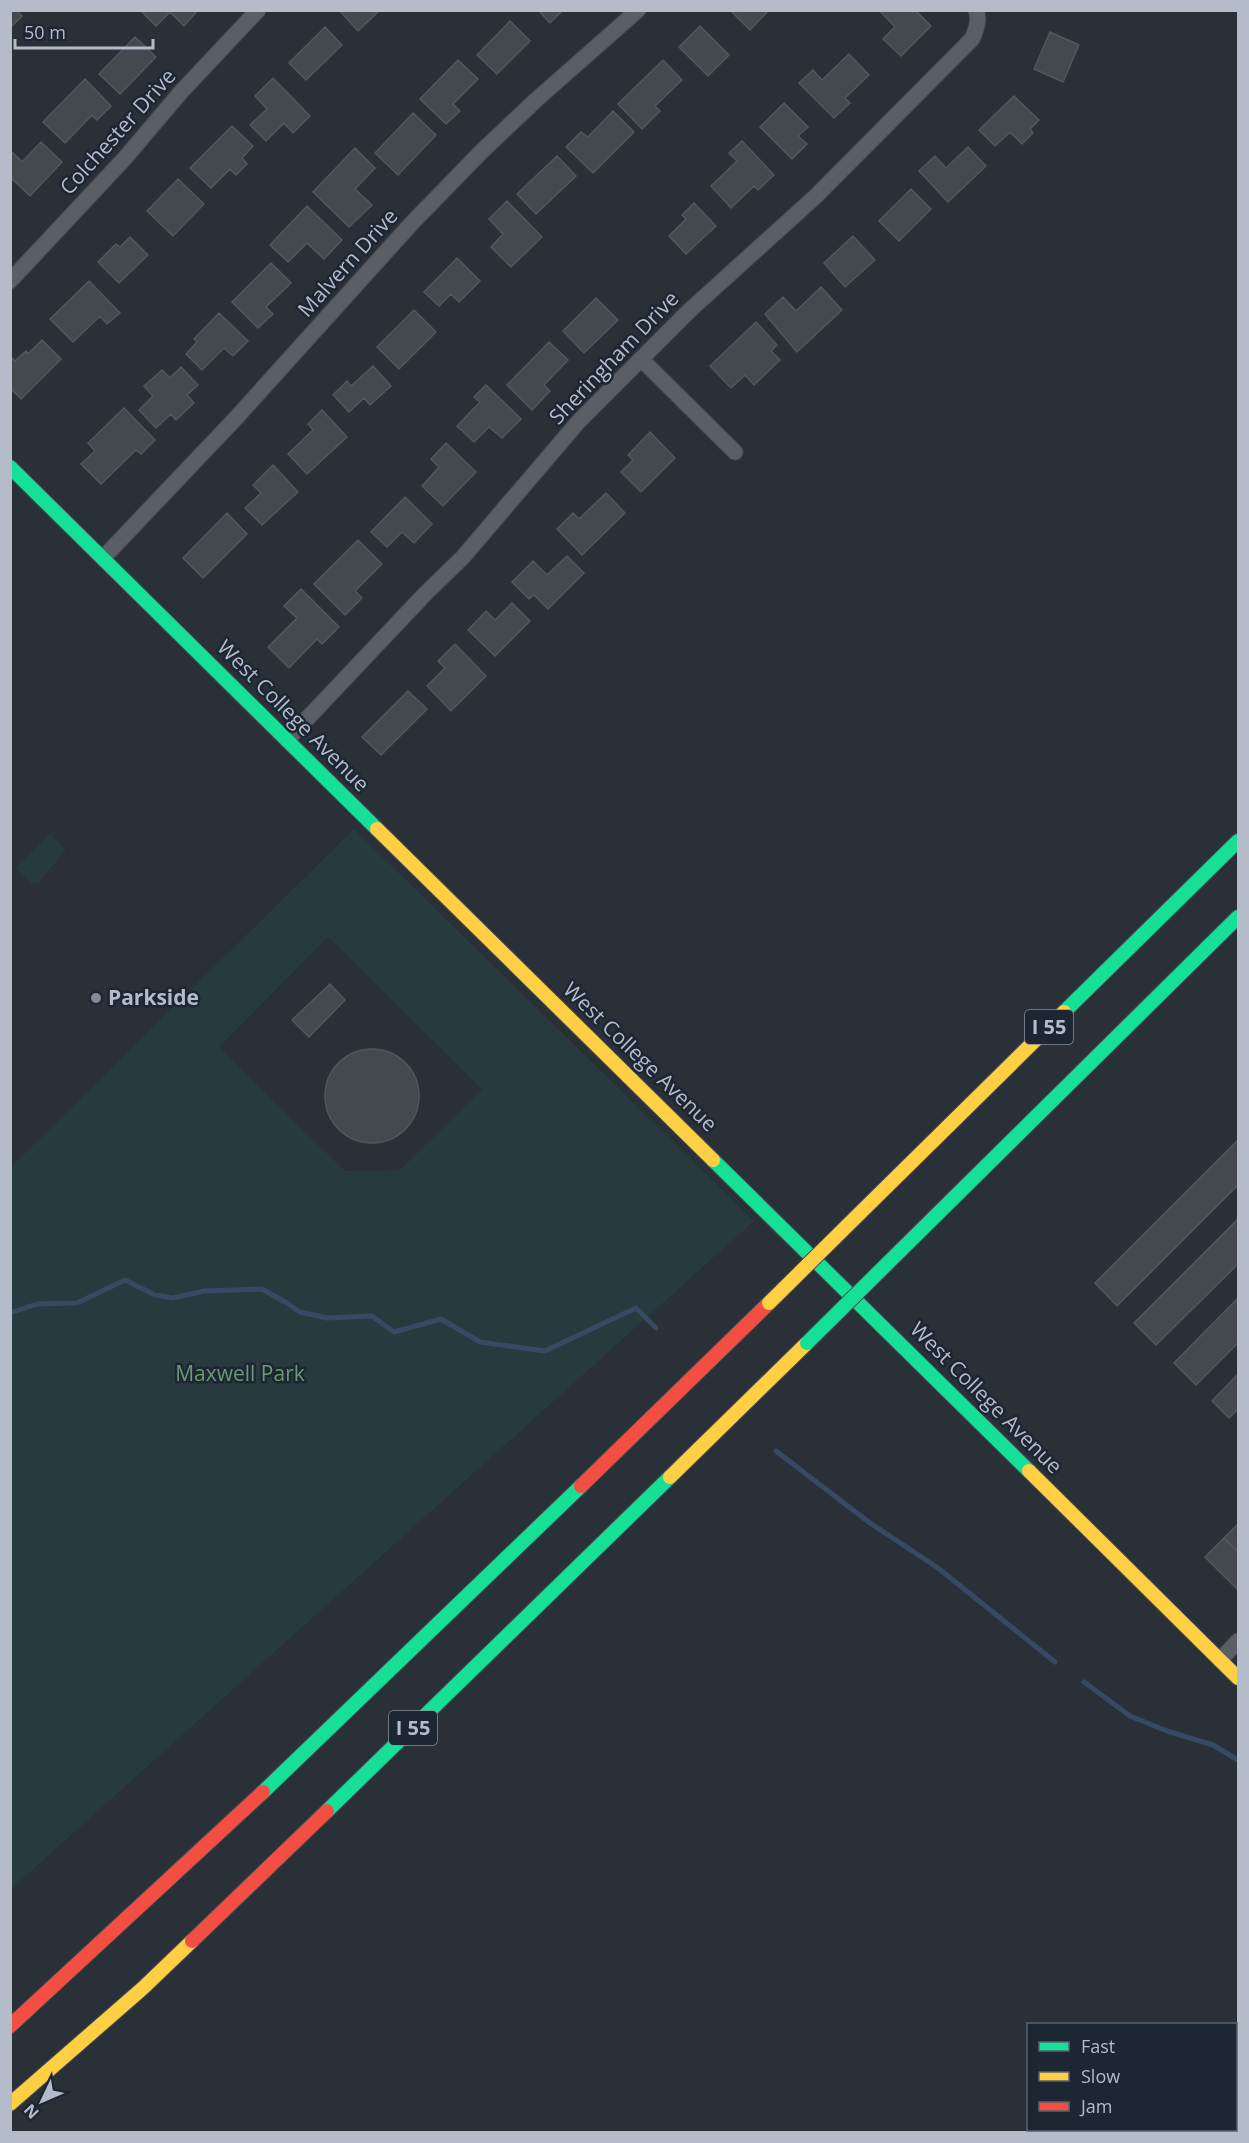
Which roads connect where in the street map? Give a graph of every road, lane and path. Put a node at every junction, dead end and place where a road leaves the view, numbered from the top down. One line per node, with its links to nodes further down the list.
1 (258, 10): 4 (street, Colchester Drive)
2 (638, 10): 8 (street, Malvern Drive)
3 (977, 13): 5 (street, Sheringham Drive)
4 (10, 281)
5 (640, 359): 6 (street); 9 (street, Sheringham Drive)
6 (735, 452)
7 (10, 467): 8 (main road, West College Avenue)
8 (103, 558): 9 (main road, West College Avenue)
9 (287, 740): 13 (main road, West College Avenue)
10 (1239, 841): 15 (main road, I 55, bridge)
11 (1239, 917): 16 (main road, I 55, bridge)
12 (1239, 1641): 13 (street)
13 (1220, 1660): 14 (main road, West College Avenue)
14 (1239, 1678)
15 (10, 2026)
16 (10, 2104)

